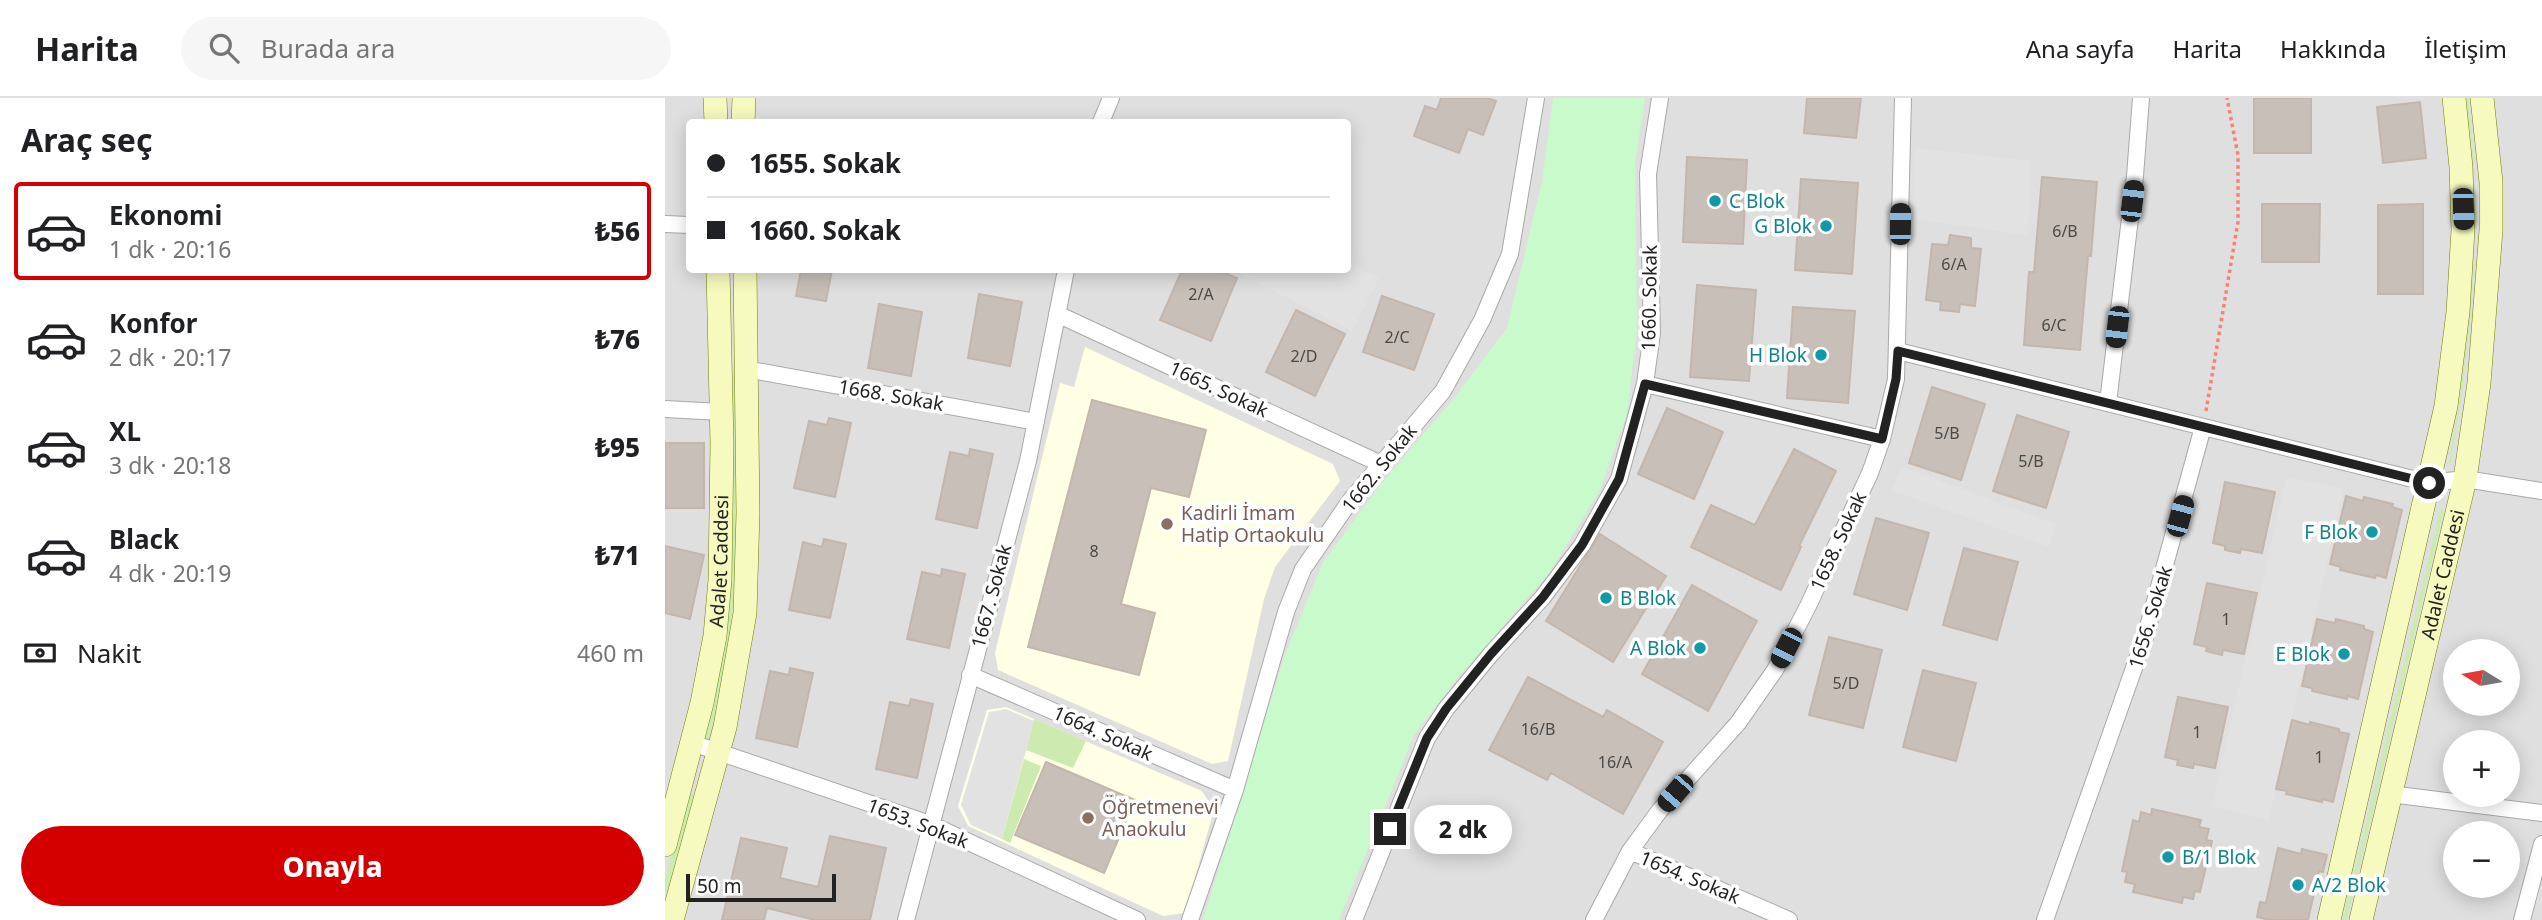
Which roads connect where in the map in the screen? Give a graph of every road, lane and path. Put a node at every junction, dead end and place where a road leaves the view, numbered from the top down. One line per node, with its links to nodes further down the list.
1 (715, 98): 11 (street)
2 (744, 98): 12 (street)
3 (1111, 98): 13 (street)
4 (1536, 98): 29 (street, 1662. Sokak)
5 (1660, 98): 22 (street, 1660. Sokak)
6 (1903, 98): 20 (street, 1658. Sokak)
7 (2141, 98): 23 (street)
8 (2227, 98): 27 (path)
9 (2454, 98): 31 (street)
10 (2482, 98): 30 (street, Adalet Caddesi)
11 (716, 119)
12 (743, 119)
13 (1102, 119)
14 (665, 225): 15 (street)
15 (686, 225)
16 (718, 273): 25 (street, Adalet Caddesi)
17 (745, 273): 21 (street)
18 (1065, 273): 19 (street, 1667. Sokak)
19 (1057, 314): 26 (street, 1667. Sokak); 29 (street, 1665. Sokak)
20 (1898, 351): 23 (street); 28 (street, 1658. Sokak)
21 (746, 369): 26 (street, 1668. Sokak); 35 (street)
22 (1645, 384): 28 (street); 47 (street, 1660. Sokak)
23 (2108, 403): 27 (street)
24 (665, 409): 25 (street)
25 (721, 412): 34 (street, Adalet Caddesi)
26 (1035, 422): 33 (street, 1667. Sokak)
27 (2203, 427): 31 (street); 50 (street, 1656. Sokak)
28 (1882, 439): 42 (street, 1658. Sokak)
29 (1381, 464): 36 (street, 1662. Sokak)
30 (2465, 479): 31 (street); 32 (street); 37 (street, Adalet Caddesi)
31 (2429, 483): 51 (street)
32 (2542, 491)
33 (970, 675): 36 (street, 1664. Sokak); 39 (street, 1667. Sokak)
34 (692, 743): 35 (street, 1653. Sokak); 41 (street, Adalet Caddesi)
35 (719, 751): 39 (street, 1653. Sokak); 43 (street)
36 (1235, 790): 46 (street, 1662. Sokak)
37 (2390, 794): 38 (street); 52 (street, Adalet Caddesi)
38 (2542, 813)
39 (930, 824): 44 (street, 1667. Sokak); 45 (street, 1653. Sokak)
40 (2542, 844): 53 (street)
41 (665, 845)
42 (1630, 852): 48 (street, 1658. Sokak); 49 (street, 1654. Sokak)
43 (672, 920)
44 (907, 920)
45 (1137, 920)
46 (1191, 920)
47 (1354, 920)
48 (1594, 920)
49 (1789, 920)
50 (2045, 920)
51 (2329, 920)
52 (2361, 920)
53 (2522, 920)

